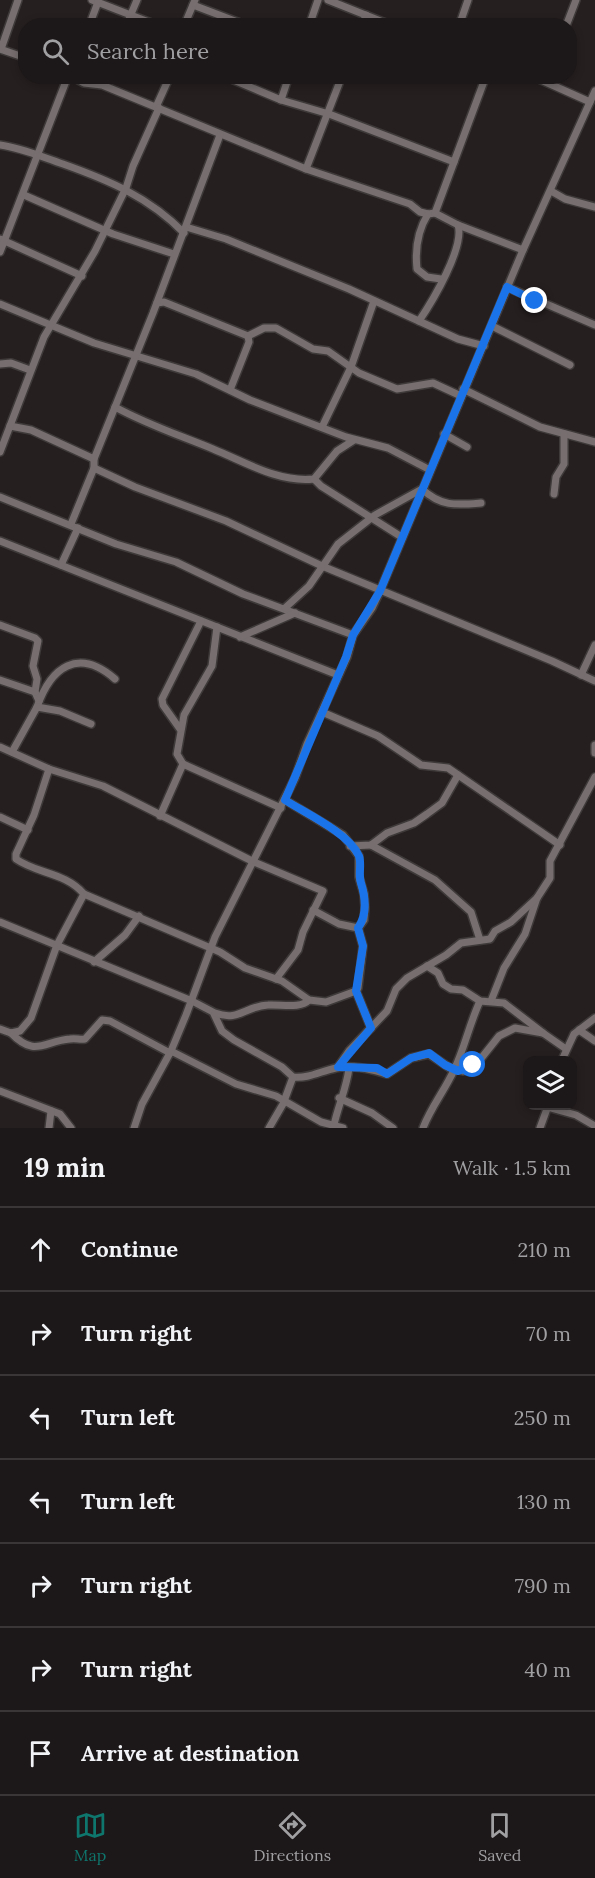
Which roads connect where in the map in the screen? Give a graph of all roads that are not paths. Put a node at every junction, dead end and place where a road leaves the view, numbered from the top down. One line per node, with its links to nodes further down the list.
1 (18, 0): 21 (street)
2 (137, 0): 9 (street)
3 (318, 0): 16 (street)
4 (328, 0): 10 (street)
5 (468, 0): 19 (street)
6 (576, 0): 20 (street)
7 (95, 1): 9 (street); 11 (street)
8 (194, 2): 14 (street); 15 (street)
9 (132, 15): 12 (street); 13 (street)
10 (366, 15): 17 (street); 18 (street)
11 (91, 18)
12 (130, 18)
13 (139, 18)
14 (187, 18)
15 (230, 18)
16 (312, 18)
17 (365, 18)
18 (373, 18)
19 (462, 18)
20 (569, 18)
21 (1, 49): 22 (street)
22 (18, 55)
23 (66, 84): 39 (street)
24 (93, 84): 31 (street)
25 (167, 84): 35 (street)
26 (243, 84): 33 (street)
27 (286, 84): 33 (street)
28 (339, 84): 36 (street)
29 (483, 84): 40 (street)
30 (553, 84): 34 (street)
31 (102, 85): 35 (street)
32 (595, 91): 34 (street)
33 (281, 100): 36 (street)
34 (590, 102): 43 (street)
35 (157, 108): 37 (street); 42 (street)
36 (329, 114): 40 (street); 41 (street)
37 (220, 135): 41 (street); 49 (street)
38 (0, 145): 39 (street)
39 (38, 155): 42 (street); 44 (street)
40 (454, 162): 46 (street)
41 (306, 168): 46 (street)
42 (126, 188): 48 (street); 49 (street)
43 (550, 191): 45 (street); 51 (street)
44 (24, 195): 48 (street); 50 (street)
45 (595, 207)
46 (432, 213): 47 (street); 55 (street)
47 (458, 225): 51 (street); 55 (street)
48 (104, 229): 53 (street); 54 (street)
49 (185, 230): 53 (street); 57 (street)
50 (2, 240): 52 (street); 54 (street)
51 (523, 250): 56 (street)
52 (0, 252)
53 (174, 254): 58 (street)
54 (82, 276): 61 (street)
55 (441, 279): 60 (street)
56 (507, 287): 62 (street); 63 (street)
57 (374, 301): 60 (street); 69 (street)
58 (157, 303): 64 (street); 66 (street)
59 (0, 304): 61 (street)
60 (419, 321): 65 (street)
61 (52, 324): 66 (street); 70 (street)
62 (595, 325)
63 (492, 326): 65 (street); 68 (street)
64 (248, 336): 69 (street); 71 (street)
65 (484, 346): 72 (street)
66 (136, 356): 71 (street); 73 (street)
67 (0, 364): 70 (street)
68 (570, 365)
69 (351, 368): 72 (street); 75 (street)
70 (30, 370): 74 (street)
71 (230, 390): 75 (street)
72 (462, 393): 76 (street); 77 (street)
73 (115, 407): 82 (street); 85 (street)
74 (10, 426): 81 (street); 82 (street)
75 (322, 427): 78 (street)
76 (444, 434): 80 (street); 84 (street)
77 (564, 434): 79 (street); 87 (street)
78 (354, 440): 84 (street); 85 (street)
79 (595, 442)
80 (467, 447)
81 (0, 450)
82 (94, 459): 83 (street)
83 (94, 468): 91 (street); 95 (street)
84 (430, 470): 86 (street)
85 (314, 479): 90 (street)
86 (422, 489): 89 (street); 90 (street); 92 (street)
87 (554, 494)
88 (0, 497): 91 (street)
89 (482, 503)
90 (370, 519): 92 (street); 95 (street)
91 (75, 526): 94 (street); 97 (street)
92 (400, 537): 96 (street)
93 (0, 542): 94 (street)
94 (61, 565): 99 (street)
95 (322, 566): 96 (street); 97 (street)
96 (380, 591): 102 (street); 106 (street)
97 (285, 608): 98 (street)
98 (295, 613): 102 (street); 103 (street)
99 (201, 621): 101 (street); 114 (street)
100 (0, 625): 110 (street)
101 (217, 627): 103 (street); 114 (street)
102 (353, 635): 105 (street)
103 (240, 638): 105 (street)
104 (595, 645): 106 (street)
105 (338, 675): 112 (street)
106 (581, 675): 109 (street)
107 (115, 679): 111 (street)
108 (0, 680): 110 (street)
109 (595, 681)
110 (35, 692): 111 (street)
111 (38, 704): 113 (street); 117 (street)
112 (322, 712): 121 (street); 123 (street)
113 (91, 724)
114 (180, 729): 119 (street)
115 (595, 745): 118 (street)
116 (0, 747): 117 (street)
117 (12, 752): 120 (street)
118 (595, 753)
119 (183, 764): 124 (street); 125 (street)
120 (49, 769): 125 (street); 127 (street)
121 (458, 775): 128 (street); 130 (street)
122 (595, 777): 130 (street)
123 (285, 800): 124 (street); 129 (street)
124 (281, 808): 131 (street)
125 (160, 816): 131 (street)
126 (0, 817): 127 (street)
127 (28, 830): 132 (street)
128 (371, 845): 129 (street); 138 (street)
129 (350, 846): 137 (street)
130 (560, 846): 133 (street)
131 (254, 862): 134 (street); 140 (street)
132 (84, 894): 135 (street); 139 (street)
133 (537, 898): 138 (street); 148 (street)
134 (313, 910): 137 (street); 143 (street)
135 (139, 916): 140 (street); 141 (street)
136 (0, 922): 139 (street)
137 (358, 928): 144 (street)
138 (480, 940): 142 (street)
139 (57, 945): 141 (street); 154 (street)
140 (212, 950): 143 (street); 146 (street)
141 (94, 962): 146 (street)
142 (427, 966): 147 (street); 151 (street)
143 (276, 979): 145 (street)
144 (356, 991): 145 (street); 151 (street)
145 (309, 1000): 149 (street)
146 (192, 1001): 149 (street); 158 (street)
147 (480, 1001): 148 (street); 162 (street)
148 (491, 1001): 155 (street)
149 (213, 1012): 163 (street)
150 (595, 1018): 153 (street)
151 (371, 1028): 160 (street)
152 (0, 1029): 154 (street)
153 (579, 1030): 156 (street); 157 (street)
154 (11, 1033): 158 (street)
155 (543, 1033): 157 (street); 162 (street)
156 (595, 1041)
157 (566, 1049): 159 (street)
158 (170, 1052): 166 (street); 174 (street)
159 (563, 1056)
160 (338, 1067): 161 (street); 163 (street)
161 (349, 1068): 162 (street); 165 (street)
162 (455, 1070): 178 (street)
163 (293, 1077): 166 (street)
164 (0, 1091): 169 (street)
165 (339, 1098): 170 (street); 177 (street)
166 (284, 1100): 170 (street); 175 (street)
167 (546, 1110): 179 (street)
168 (560, 1110): 171 (street)
169 (51, 1111): 172 (street); 173 (street)
170 (334, 1125): 176 (street)
171 (595, 1126)
172 (49, 1128)
173 (71, 1128)
174 (134, 1128)
175 (269, 1128)
176 (343, 1128)
177 (393, 1128)
178 (423, 1128)
179 (540, 1128)

